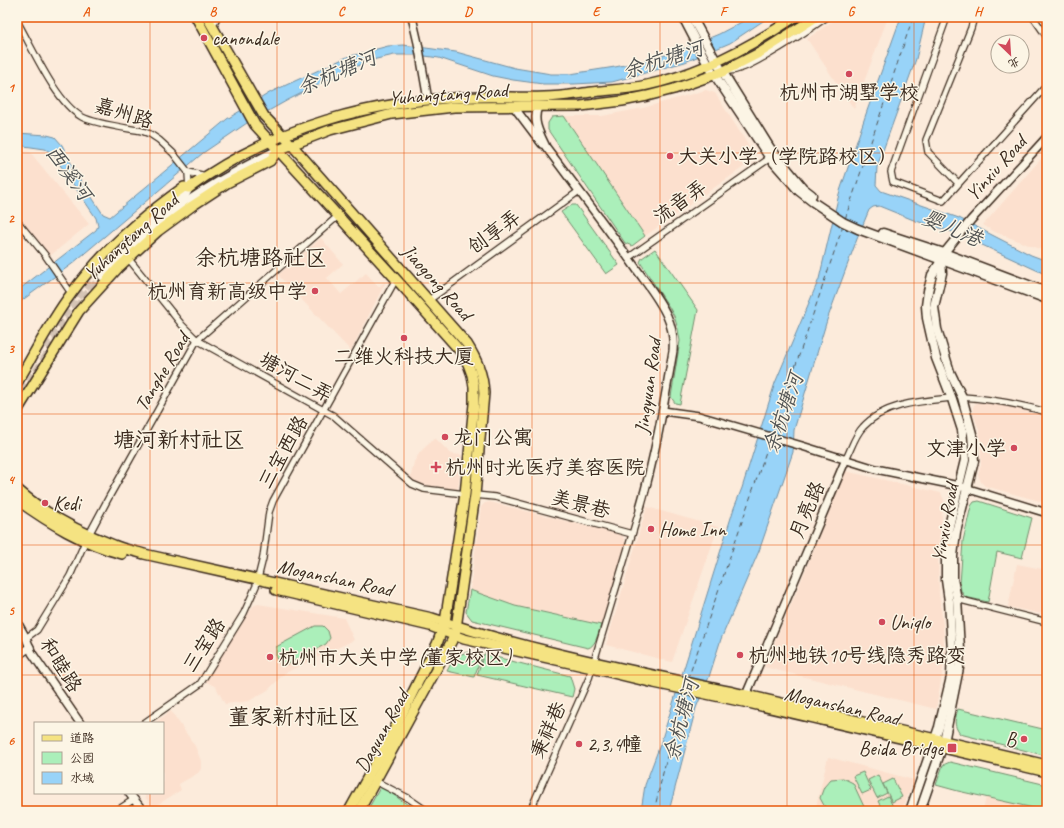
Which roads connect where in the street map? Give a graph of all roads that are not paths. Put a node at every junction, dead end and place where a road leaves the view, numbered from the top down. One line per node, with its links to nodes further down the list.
1 (196, 17): 25 (main road, Jiaogong Road)
2 (207, 17): 14 (main road, Jiaogong Road)
3 (216, 17): 14 (street)
4 (412, 17): 20 (street)
5 (683, 17): 16 (main road)
6 (692, 17): 16 (main road)
7 (795, 17): 17 (main road, Yuhangtang Road)
8 (816, 17): 18 (main road, Yuhangtang Road)
9 (827, 17): 18 (street)
10 (947, 17): 32 (street)
11 (974, 17): 32 (street)
12 (1033, 17): 15 (street)
13 (17, 21): 30 (street, 嘉州路)
14 (212, 26): 23 (main road, Jiaogong Road)
15 (1047, 37)
16 (699, 40): 17 (main road)
17 (712, 63): 18 (main road); 20 (main road, Yuhangtang Road)
18 (718, 74): 22 (main road, Yuhangtang Road); 29 (main road); 35 (main road)
19 (1047, 85): 32 (street)
20 (428, 100): 23 (main road, Yuhangtang Road)
21 (514, 107): 22 (main road, Yuhangtang Road); 26 (main road, Yuhangtang Road); 27 (street, Jingyuan Road)
22 (538, 107): 27 (street, Jingyuan Road)
23 (282, 135): 25 (main road, Yuhangtang Road); 26 (main road, Jiaogong Road)
24 (1047, 137): 38 (street, Yinxiu Road)
25 (269, 140): 28 (main road, Jiaogong Road); 31 (main road, Yuhangtang Road)
26 (291, 144): 28 (main road, Yuhangtang Road); 45 (main road, Jiaogong Road)
27 (546, 147): 34 (street, Jingyuan Road)
28 (278, 150): 33 (main road); 36 (main road, Jiaogong Road); 39 (main road, Yuhangtang Road)
29 (770, 158): 35 (main road); 40 (street, 流音弄)
30 (188, 172): 31 (street); 33 (street)
31 (206, 176): 33 (main road, Yuhangtang Road)
32 (958, 184)
33 (189, 188): 43 (main road, Yuhangtang Road)
34 (579, 191): 40 (street, Jingyuan Road); 45 (street, 创享弄)
35 (814, 200): 38 (main road)
36 (338, 216): 41 (main road, Jiaogong Road); 46 (street, Tanghe Road)
37 (17, 221): 43 (street)
38 (942, 257): 42 (main road); 44 (main road); 48 (main road, Yinxiu Road); 49 (main road, Yinxiu Road)
39 (128, 258): 46 (street, 塘河二弄); 50 (main road, Yuhangtang Road)
40 (628, 258): 52 (street, Jingyuan Road)
41 (396, 279): 51 (street, 三宝西路); 58 (main road, Jiaogong Road)
42 (1047, 292)
43 (71, 293): 47 (main road, Yuhangtang Road)
44 (1047, 299)
45 (429, 300): 58 (main road, Jiaogong Road)
46 (197, 340): 51 (street, 塘河二弄); 63 (street, Tanghe Road)
47 (17, 383)
48 (962, 397): 53 (street); 57 (main road, Yinxiu Road)
49 (952, 398): 54 (street, 月亮路); 55 (main road, Yinxiu Road)
50 (17, 411)
51 (324, 411): 58 (street, 塘河二弄); 64 (street, 三宝西路)
52 (663, 411): 54 (street); 60 (street, Jingyuan Road)
53 (1047, 412)
54 (846, 459): 55 (street); 76 (street, 月亮路)
55 (959, 486): 57 (street); 79 (main road, Yinxiu Road)
56 (17, 489): 63 (main road, Moganshan Road)
57 (968, 489): 61 (street); 65 (main road, Yinxiu Road)
58 (470, 495): 62 (street, 美景巷); 68 (main road, Jiaogong Road); 69 (main road, Jiaogong Road)
59 (17, 500): 63 (main road, Moganshan Road)
60 (640, 508): 62 (street, Jingyuan Road)
61 (1047, 513)
62 (632, 534): 74 (street, Jingyuan Road)
63 (87, 538): 64 (main road, Moganshan Road); 71 (street, Tanghe Road)
64 (257, 583): 69 (main road, Moganshan Road); 78 (street, 三宝路)
65 (957, 599): 67 (street); 79 (main road, Yinxiu Road)
66 (17, 622): 71 (street, 和睦路)
67 (1047, 622)
68 (456, 625): 69 (main road, Moganshan Road); 70 (main road, Daguan Road); 74 (main road, Moganshan Road)
69 (444, 627): 70 (main road, Moganshan Road); 87 (main road, Daguan Road)
70 (455, 635): 74 (main road, Moganshan Road); 88 (main road, Daguan Road)
71 (26, 638): 72 (street, 和睦路)
72 (30, 647): 73 (street); 77 (street, 和睦路)
73 (17, 656)
74 (593, 664): 75 (main road, Moganshan Road); 90 (street, 秉祥巷)
75 (723, 694): 76 (main road, Moganshan Road); 79 (main road, Moganshan Road)
76 (746, 695): 79 (main road, Moganshan Road)
77 (79, 722)
78 (145, 722)
79 (938, 744): 80 (main road, Moganshan Road); 81 (main road, Moganshan Road); 91 (main road); 92 (main road)
80 (1047, 766)
81 (1047, 772)
82 (380, 783): 89 (street)
83 (130, 794): 84 (street)
84 (133, 800): 85 (street); 86 (street)
85 (116, 811)
86 (143, 811)
87 (349, 811)
88 (359, 811)
89 (427, 811)
90 (530, 811)
91 (910, 811)
92 (920, 811)

